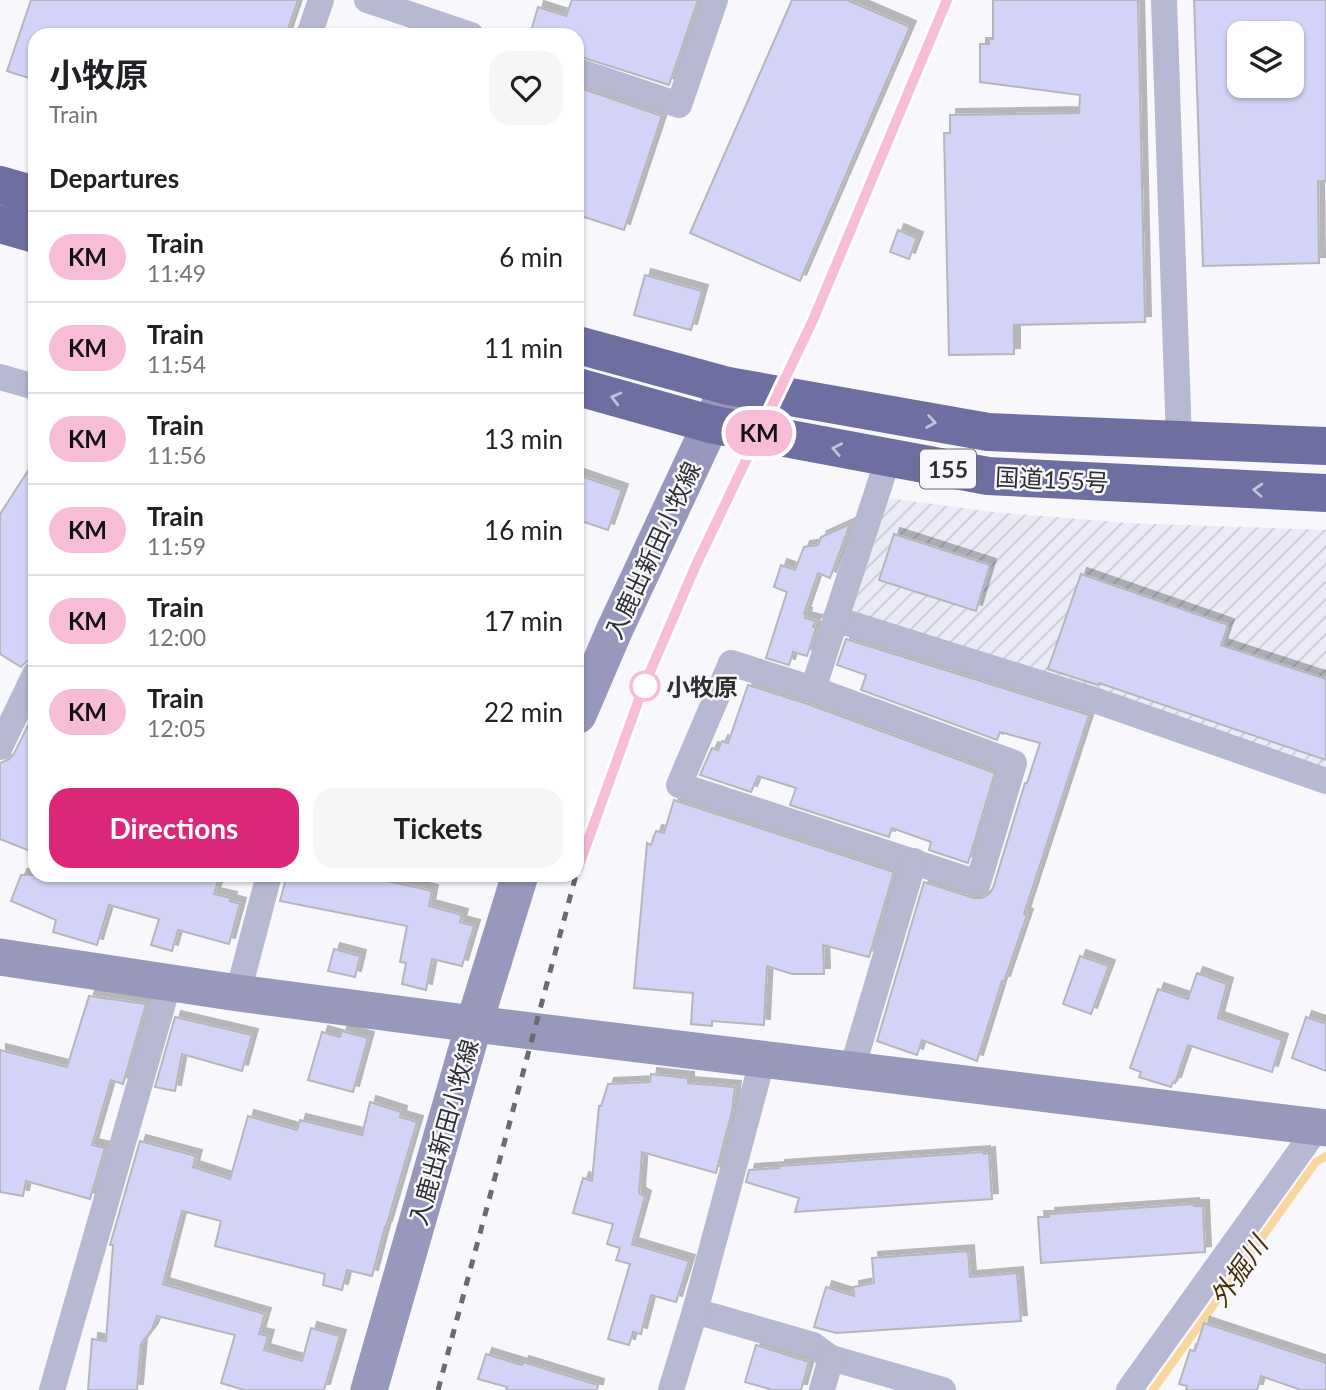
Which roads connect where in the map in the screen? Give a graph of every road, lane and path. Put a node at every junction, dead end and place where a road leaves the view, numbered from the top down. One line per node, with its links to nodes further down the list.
1 (321, 0): 5 (street)
2 (367, 0): 6 (street)
3 (715, 0): 7 (street)
4 (1164, 0): 18 (street)
5 (311, 28)
6 (450, 28)
7 (584, 73)
8 (0, 185): 9 (highway)
9 (28, 193)
10 (0, 224): 11 (highway)
11 (28, 232)
12 (584, 347): 15 (highway, 国道155号 / 155)
13 (0, 377): 14 (street)
14 (28, 385)
15 (728, 386): 17 (street, 入鹿出新田小牧線); 18 (highway, 国道155号 / 155, one-way to 18)
16 (584, 389): 17 (highway, 国道155号 / 155, one-way to 16)
17 (710, 424): 20 (highway, 国道155号 / 155, one-way to 17); 25 (street, 入鹿出新田小牧線)
18 (1179, 441): 19 (highway, 国道155号 / 155)
19 (1326, 446)
20 (888, 459): 21 (highway, 国道155号 / 155, one-way to 20); 22 (street)
21 (1326, 493)
22 (835, 620): 24 (street); 27 (street)
23 (28, 689): 26 (street)
24 (813, 689): 28 (street); 28 (street)
25 (584, 702)
26 (0, 747)
27 (1326, 781)
28 (914, 861): 36 (street)
29 (267, 882): 33 (street)
30 (518, 882): 34 (street, 入鹿出新田小牧線)
31 (0, 957): 32 (street)
32 (169, 982): 33 (street); 41 (street)
33 (238, 993): 34 (street)
34 (474, 1024): 35 (street); 42 (street, 入鹿出新田小牧線)
35 (763, 1058): 36 (street); 38 (street)
36 (852, 1069): 37 (street)
37 (1322, 1128): 40 (street)
38 (695, 1311): 39 (street); 43 (street)
39 (831, 1358): 44 (street); 45 (street)
40 (1134, 1388)
41 (52, 1390)
42 (369, 1390)
43 (671, 1390)
44 (822, 1390)
45 (943, 1390)

